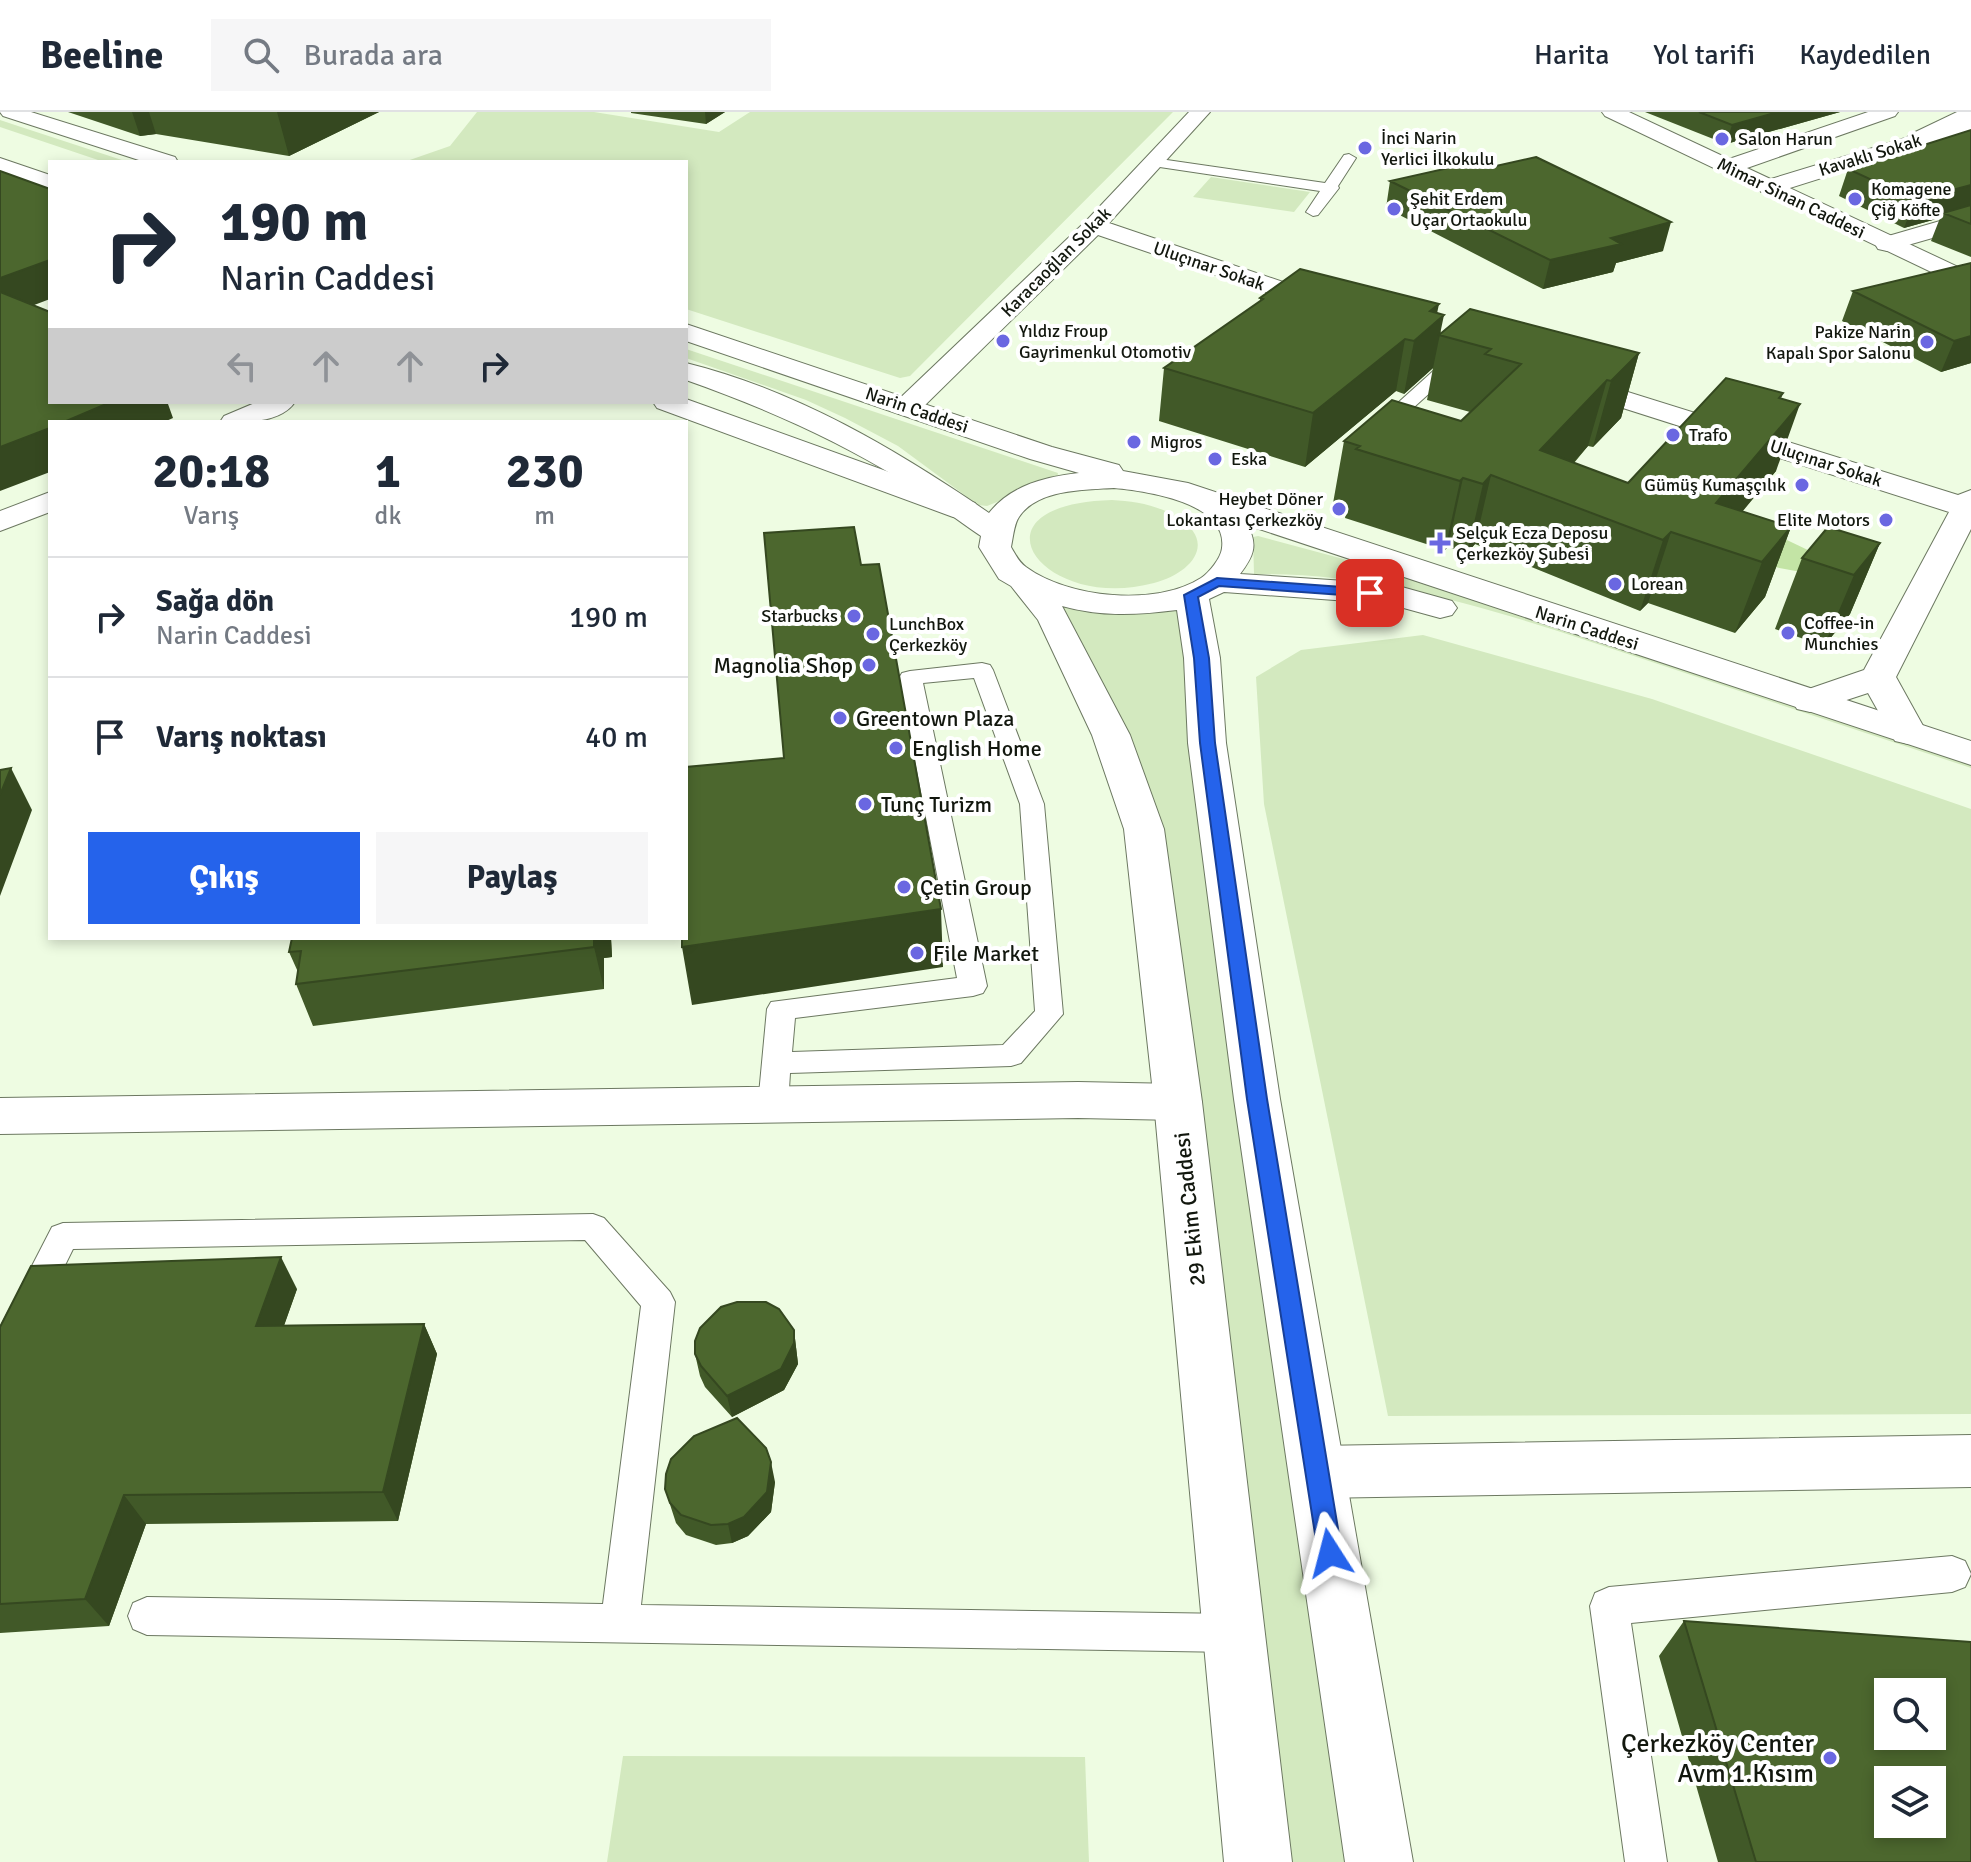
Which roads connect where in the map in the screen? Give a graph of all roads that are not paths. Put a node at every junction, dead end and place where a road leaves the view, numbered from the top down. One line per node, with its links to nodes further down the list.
1 (10, 112): 8 (street)
2 (1200, 112): 9 (street, Karacaoğlan Sokak)
3 (1612, 112): 11 (street, Mimar Sinan Caddesi)
4 (1888, 112): 11 (street)
5 (1915, 116): 6 (street)
6 (1959, 123): 13 (street, Kavaklı Sokak)
7 (1349, 158): 14 (lane)
8 (161, 160)
9 (1153, 162): 14 (lane); 17 (street, Karacaoğlan Sokak)
10 (0, 165): 12 (street)
11 (1729, 167): 13 (street, Mimar Sinan Caddesi)
12 (48, 182)
13 (1769, 187): 18 (street, Mimar Sinan Caddesi)
14 (1332, 188): 15 (lane)
15 (1313, 212)
16 (1971, 219): 18 (street)
17 (1094, 226): 20 (street, Uluçınar Sokak); 28 (street, Karacaoğlan Sokak)
18 (1887, 244): 19 (street, Mimar Sinan Caddesi)
19 (1971, 283)
20 (1357, 315)
21 (688, 333): 28 (street, Narin Caddesi)
22 (1440, 341): 23 (street)
23 (1476, 352): 29 (lane)
24 (688, 372): 35 (street)
25 (1543, 374): 34 (street, Uluçınar Sokak)
26 (267, 404): 30 (street)
27 (672, 404): 35 (street)
28 (908, 406): 31 (street, Narin Caddesi)
29 (1396, 414)
30 (238, 420)
31 (1149, 482): 32 (street, Narin Caddesi); 37 (street)
32 (1203, 500): 39 (street); 41 (street, Narin Caddesi)
33 (48, 502): 36 (street)
34 (1968, 503): 40 (street)
35 (964, 510): 37 (street)
36 (0, 522)
37 (995, 531): 38 (street, 29 Ekim Caddesi)
38 (1026, 583): 39 (street, Narin Caddesi); 46 (street, 29 Ekim Caddesi)
39 (1204, 588): 44 (street, Narin Caddesi); 51 (street)
40 (1878, 677): 41 (street); 42 (street)
41 (1810, 701): 42 (street, Narin Caddesi)
42 (1908, 733): 43 (street, Narin Caddesi)
43 (1971, 754)
44 (1971, 780)
45 (775, 1084): 45 (lane); 46 (street); 47 (street)
46 (1178, 1102): 55 (street, 29 Ekim Caddesi)
47 (0, 1116)
48 (11, 1319): 49 (lane); 54 (lane)
49 (0, 1362)
50 (1971, 1461): 51 (street)
51 (1317, 1472): 57 (street)
52 (1952, 1574): 58 (lane)
53 (147, 1616): 54 (lane)
54 (620, 1622): 55 (lane)
55 (1232, 1633): 56 (street, 29 Ekim Caddesi)
56 (1258, 1862)
57 (1379, 1862)
58 (1646, 1862)

